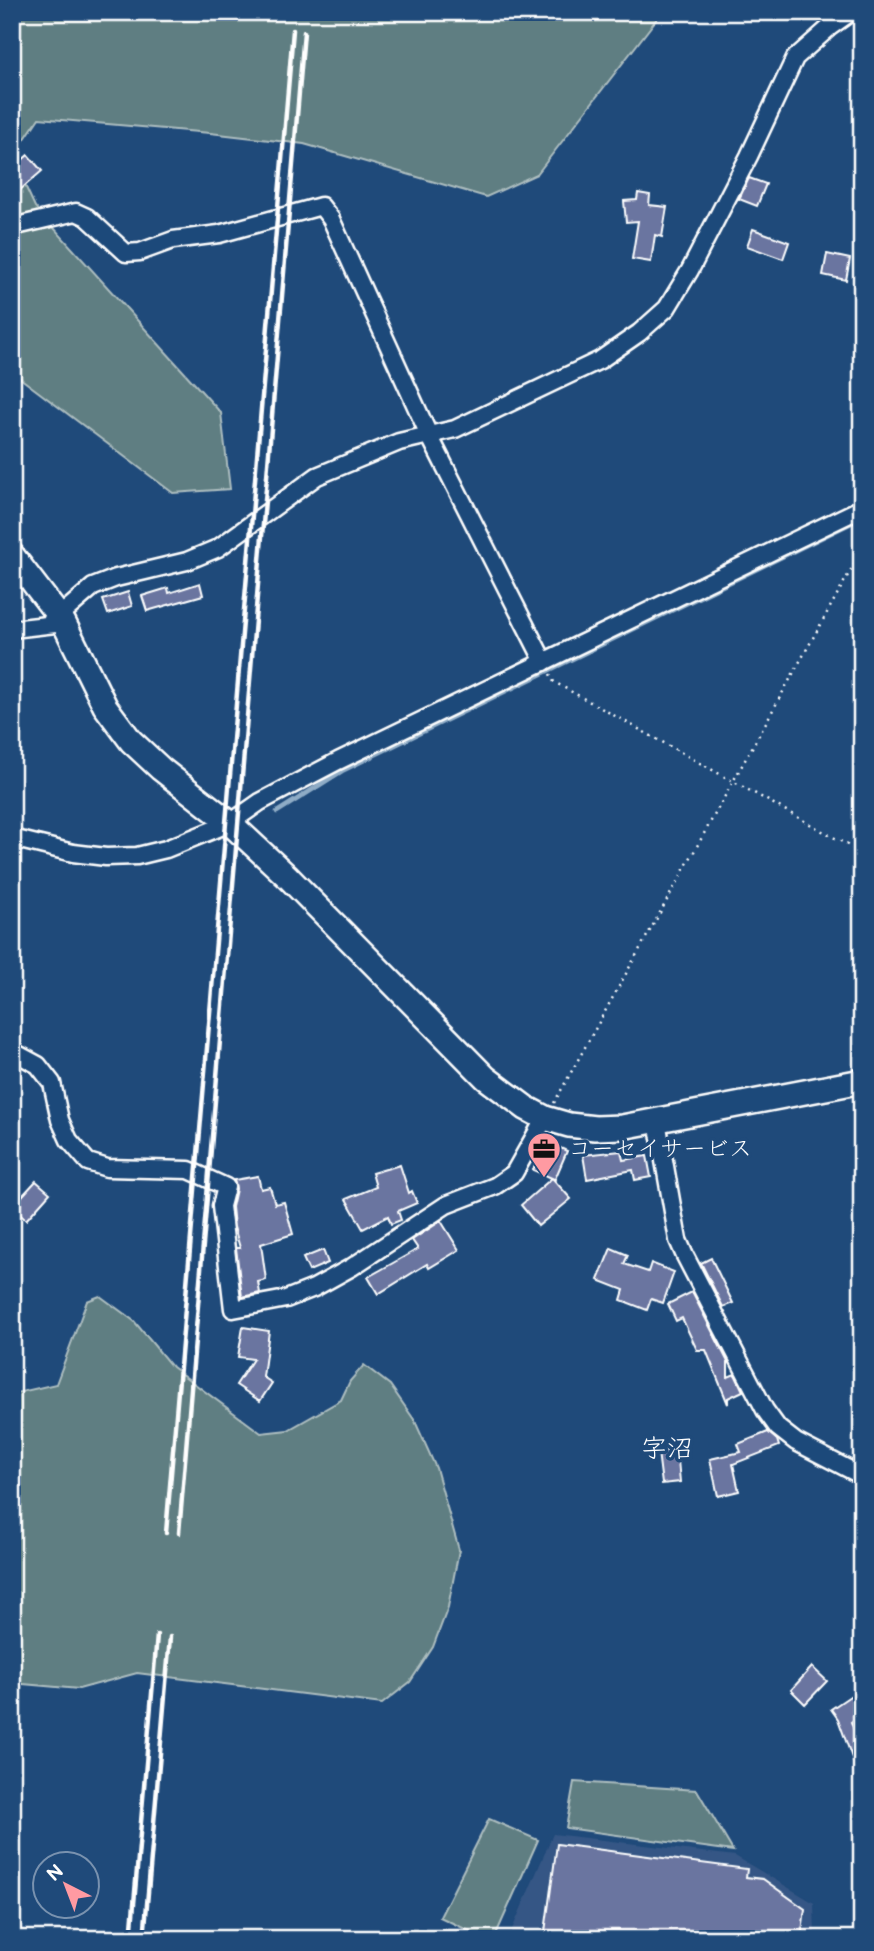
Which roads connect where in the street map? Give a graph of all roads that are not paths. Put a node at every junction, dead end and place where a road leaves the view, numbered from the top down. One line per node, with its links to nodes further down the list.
1 (851, 12): 3 (street)
2 (12, 227): 3 (street)
3 (429, 435): 6 (street); 8 (street)
4 (862, 508): 8 (street)
5 (12, 555): 6 (street)
6 (64, 623): 7 (street); 9 (street)
7 (12, 629)
8 (548, 668): 9 (street)
9 (230, 823): 10 (street); 13 (street)
10 (12, 838)
11 (12, 1051): 13 (street)
12 (862, 1081): 14 (street)
13 (545, 1118): 14 (street)
14 (657, 1121): 15 (street)
15 (862, 1476)

